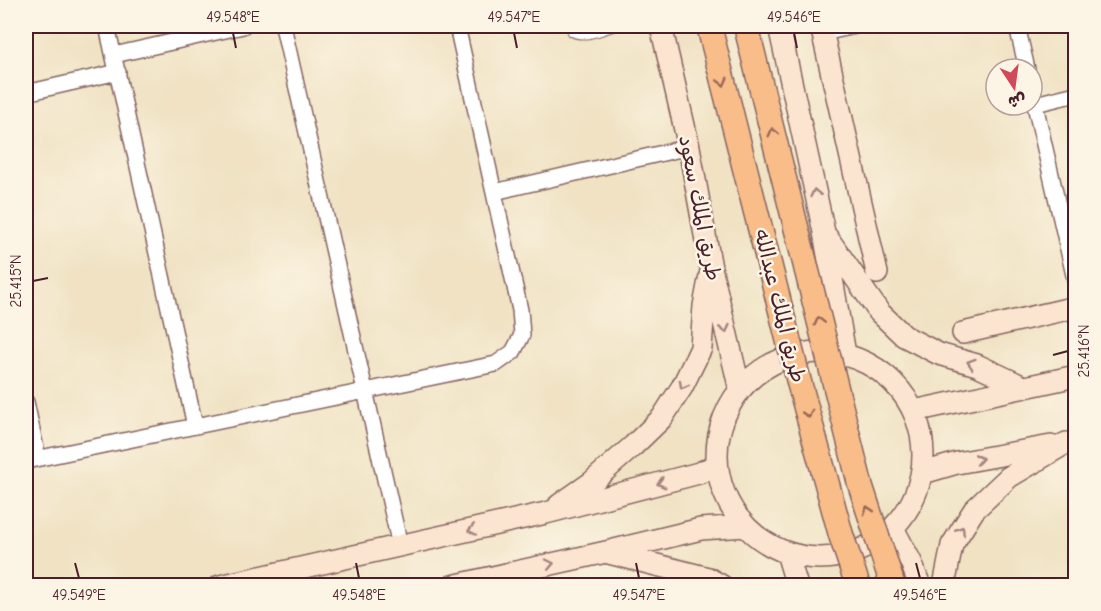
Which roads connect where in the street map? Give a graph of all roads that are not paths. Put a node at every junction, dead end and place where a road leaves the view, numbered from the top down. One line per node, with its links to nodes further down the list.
1 (107, 26): 14 (street)
2 (243, 26): 14 (street)
3 (283, 26): 33 (street)
4 (457, 26): 22 (street)
5 (570, 26): 6 (lane)
6 (616, 26)
7 (709, 26): 51 (main road, طريق الملك عبدالله, one-way to 51, bridge)
8 (747, 26): 52 (main road, طريق الملك عبدالله, one-way to 8, bridge)
9 (779, 26): 23 (main road, one-way to 9)
10 (855, 26): 13 (street)
11 (1017, 26): 15 (street)
12 (657, 29): 21 (main road, طريق الملك سعود)
13 (822, 29): 25 (main road)
14 (114, 55): 16 (street)
15 (1024, 57)
16 (118, 72): 17 (street); 36 (street)
17 (26, 93)
18 (1076, 94): 19 (street)
19 (1044, 97)
20 (1037, 117): 26 (street)
21 (689, 147): 22 (street); 24 (main road, طريق الملك سعود)
22 (494, 192): 33 (street)
23 (824, 232): 29 (main road); 31 (main road, one-way to 23)
24 (711, 268): 32 (main road, طريق الملك سعود, one-way to 32); 41 (main road, one-way to 41)
25 (877, 273)
26 (1076, 284)
27 (1076, 308): 28 (main road)
28 (963, 333)
29 (844, 354): 32 (main road); 35 (main road)
30 (1076, 376): 31 (main road)
31 (1024, 387): 35 (main road)
32 (740, 390): 39 (main road)
33 (365, 391): 36 (street); 44 (street)
34 (26, 402): 38 (street)
35 (914, 411): 40 (main road)
36 (195, 426): 38 (street)
37 (1071, 442): 40 (main road, one-way to 37); 54 (main road, one-way to 37)
38 (32, 460)
39 (717, 465): 41 (main road, one-way to 41); 42 (main road)
40 (922, 473): 43 (main road)
41 (546, 513): 44 (main road, one-way to 44)
42 (745, 526): 45 (main road); 46 (main road)
43 (893, 528): 46 (main road); 53 (main road)
44 (400, 546): 47 (main road)
45 (606, 552): 48 (main road, one-way to 45); 49 (main road)
46 (787, 553): 50 (main road)
47 (220, 585)
48 (452, 585)
49 (722, 585)
50 (797, 585)
51 (858, 585)
52 (893, 585)
53 (920, 585)
54 (944, 585)

